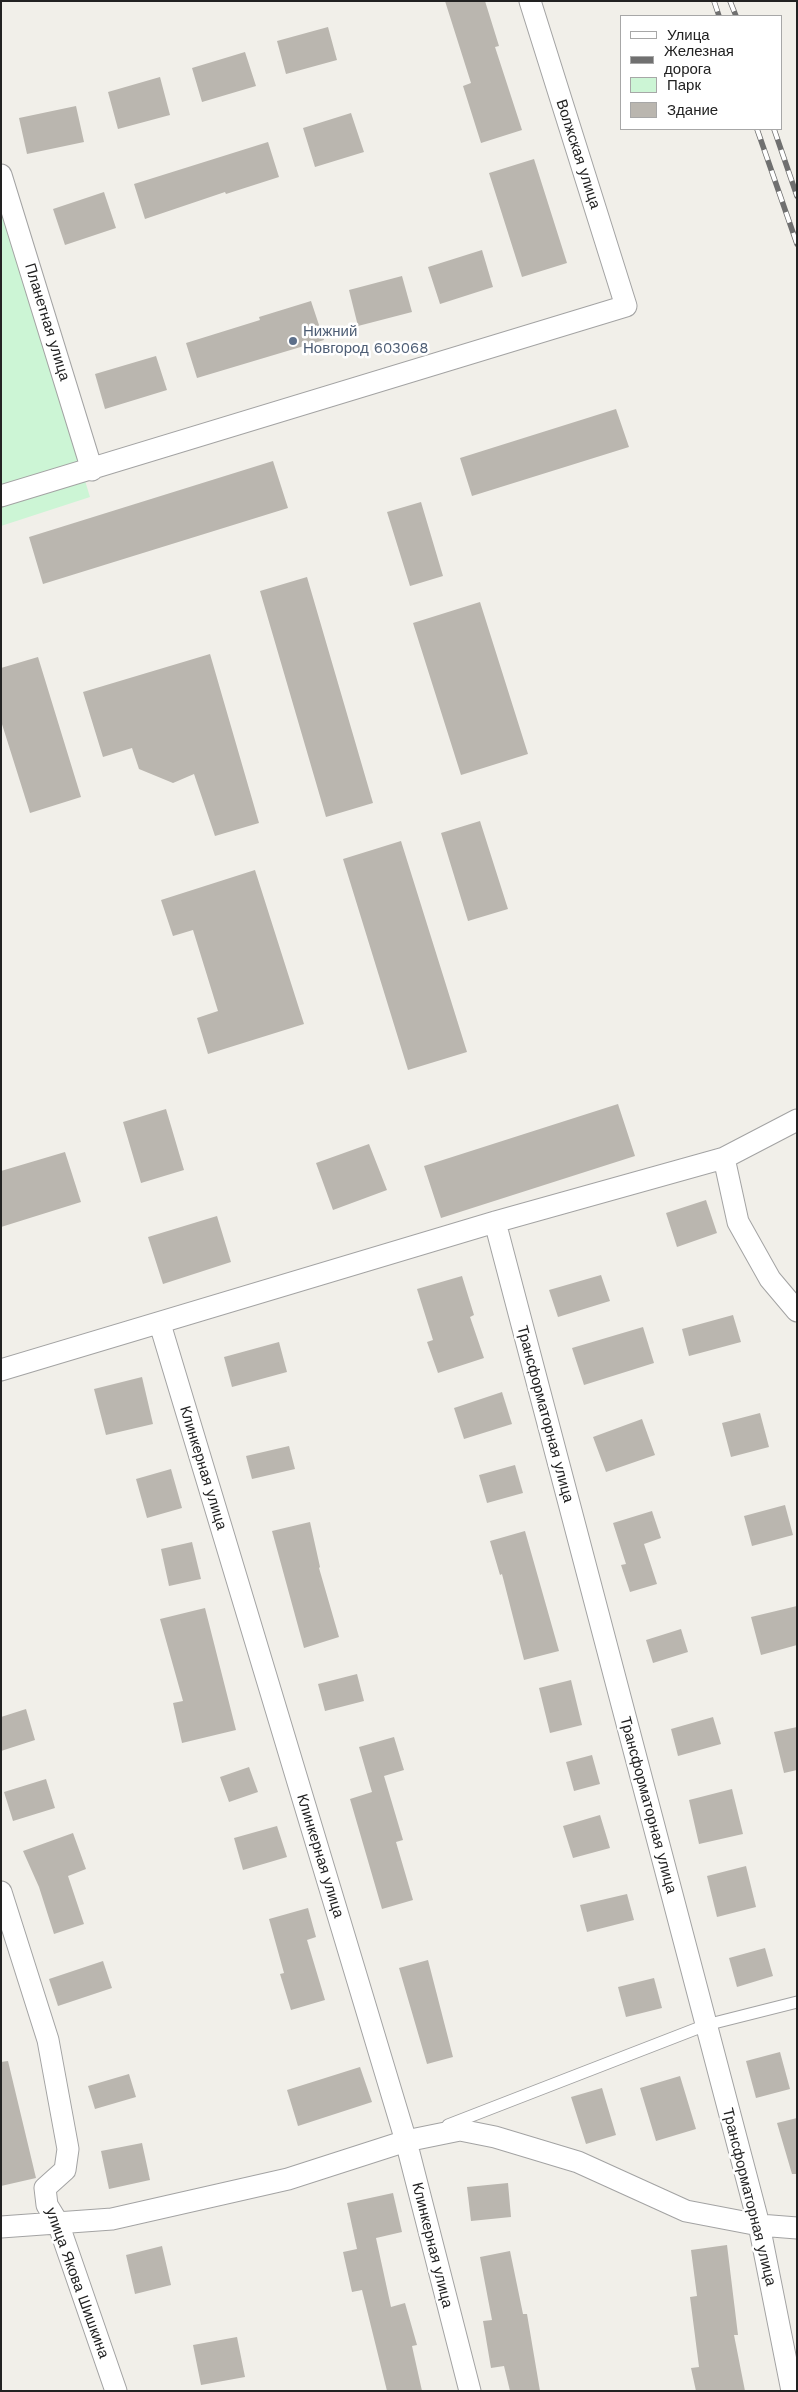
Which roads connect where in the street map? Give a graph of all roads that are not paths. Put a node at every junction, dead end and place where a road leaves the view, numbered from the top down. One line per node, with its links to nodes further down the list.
1 (530, 1): 3 (street, Волжская улица)
2 (1, 175): 3 (street, Планетная улица)
3 (92, 470): 4 (street)
4 (1, 496)
5 (797, 1120): 6 (street)
6 (724, 1158): 7 (street); 8 (street)
7 (495, 1222): 9 (street); 13 (street, Трансформаторная улица)
8 (797, 1310)
9 (160, 1324): 10 (street); 14 (street, Клинкерная улица)
10 (1, 1370)
11 (1, 1892): 15 (street, улица Якова Шишкина)
12 (797, 2002): 13 (lane)
13 (706, 2025): 14 (lane); 16 (street, Трансформаторная улица)
14 (406, 2142): 15 (street); 16 (street); 20 (street, Клинкерная улица)
15 (58, 2222): 17 (street); 19 (street, улица Якова Шишкина)
16 (759, 2226): 18 (street); 21 (street, Трансформаторная улица)
17 (1, 2227)
18 (797, 2228)
19 (116, 2391)
20 (470, 2391)
21 (792, 2391)

